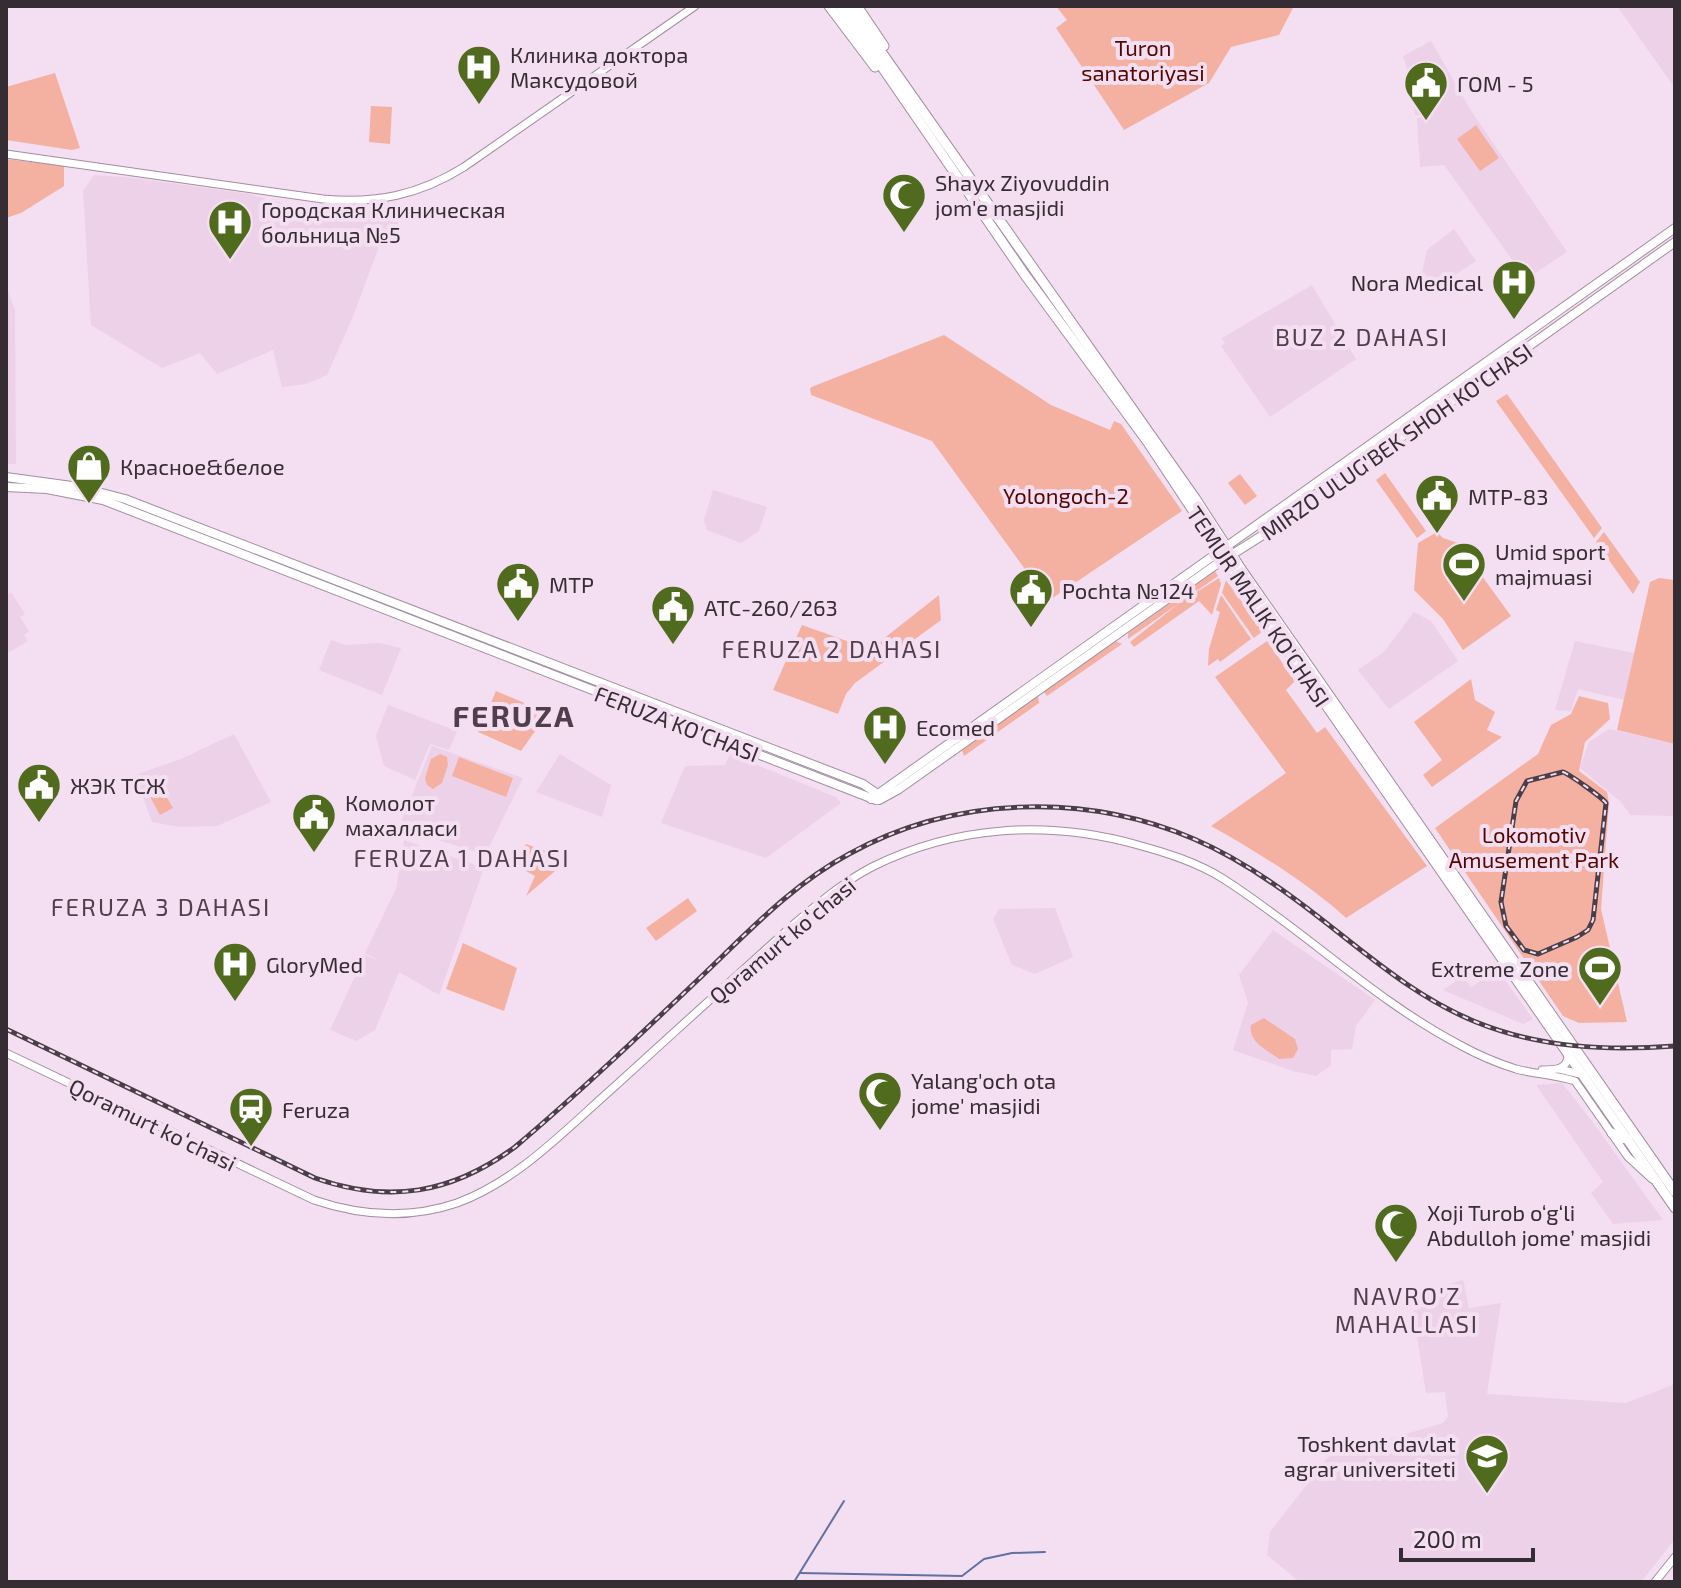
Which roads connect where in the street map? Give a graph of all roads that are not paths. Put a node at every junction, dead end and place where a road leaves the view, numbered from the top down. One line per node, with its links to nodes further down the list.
1 (687, 6): 9 (main road)
2 (695, 6): 9 (main road)
3 (829, 6): 7 (highway)
4 (840, 6): 7 (highway, TEMUR MALIK KO'CHASI)
5 (849, 6): 7 (highway, TEMUR MALIK KO'CHASI)
6 (857, 6): 7 (highway)
7 (907, 97): 21 (highway, TEMUR MALIK KO'CHASI)
8 (6, 151): 9 (main road)
9 (72, 161)
10 (1675, 228): 12 (main road, MIRZO ULUG'BEK SHOH KO'CHASI)
11 (1675, 242): 13 (main road, MIRZO ULUG'BEK SHOH KO'CHASI)
12 (1454, 385): 13 (main road); 14 (main road, MIRZO ULUG'BEK SHOH KO'CHASI)
13 (1461, 395): 15 (main road, MIRZO ULUG'BEK SHOH KO'CHASI)
14 (1359, 453): 15 (main road); 17 (main road, MIRZO ULUG'BEK SHOH KO'CHASI)
15 (1365, 463): 19 (main road, MIRZO ULUG'BEK SHOH KO'CHASI)
16 (6, 477): 20 (main road, FERUZA KO'CHASI)
17 (1321, 480): 19 (main road); 21 (main road, MIRZO ULUG'BEK SHOH KO'CHASI)
18 (6, 487): 20 (main road, FERUZA KO'CHASI)
19 (1327, 490): 21 (main road, MIRZO ULUG'BEK SHOH KO'CHASI)
20 (174, 523): 23 (main road, FERUZA KO'CHASI)
21 (1226, 553): 22 (main road, MIRZO ULUG'BEK SHOH KO'CHASI); 27 (highway, TEMUR MALIK KO'CHASI)
22 (1154, 604): 26 (main road, MIRZO ULUG'BEK SHOH KO'CHASI); 26 (main road, MIRZO ULUG'BEK SHOH KO'CHASI)
23 (469, 637): 24 (main road, FERUZA KO'CHASI); 25 (main road, FERUZA KO'CHASI)
24 (760, 744): 25 (main road); 26 (main road, FERUZA KO'CHASI)
25 (756, 754): 26 (main road, FERUZA KO'CHASI)
26 (879, 794)
27 (1403, 808): 29 (highway, TEMUR MALIK KO'CHASI); 31 (highway, TEMUR MALIK KO'CHASI)
28 (6, 1051): 30 (main road, Qoramurt koʻchasi); 32 (main road, Qoramurt koʻchasi)
29 (1568, 1053): 30 (main road); 31 (highway, TEMUR MALIK KO'CHASI)
30 (1558, 1069): 31 (main road, Qoramurt koʻchasi)
31 (1588, 1074): 33 (highway, TEMUR MALIK KO'CHASI)
32 (1612, 1133): 33 (highway); 34 (main road, Qoramurt koʻchasi)
33 (1630, 1134): 34 (highway, TEMUR MALIK KO'CHASI); 35 (highway, TEMUR MALIK KO'CHASI)
34 (1658, 1184): 36 (highway, TEMUR MALIK KO'CHASI)
35 (1675, 1192)
36 (1675, 1208)
37 (1675, 1557): 38 (main road)
38 (1655, 1582)

